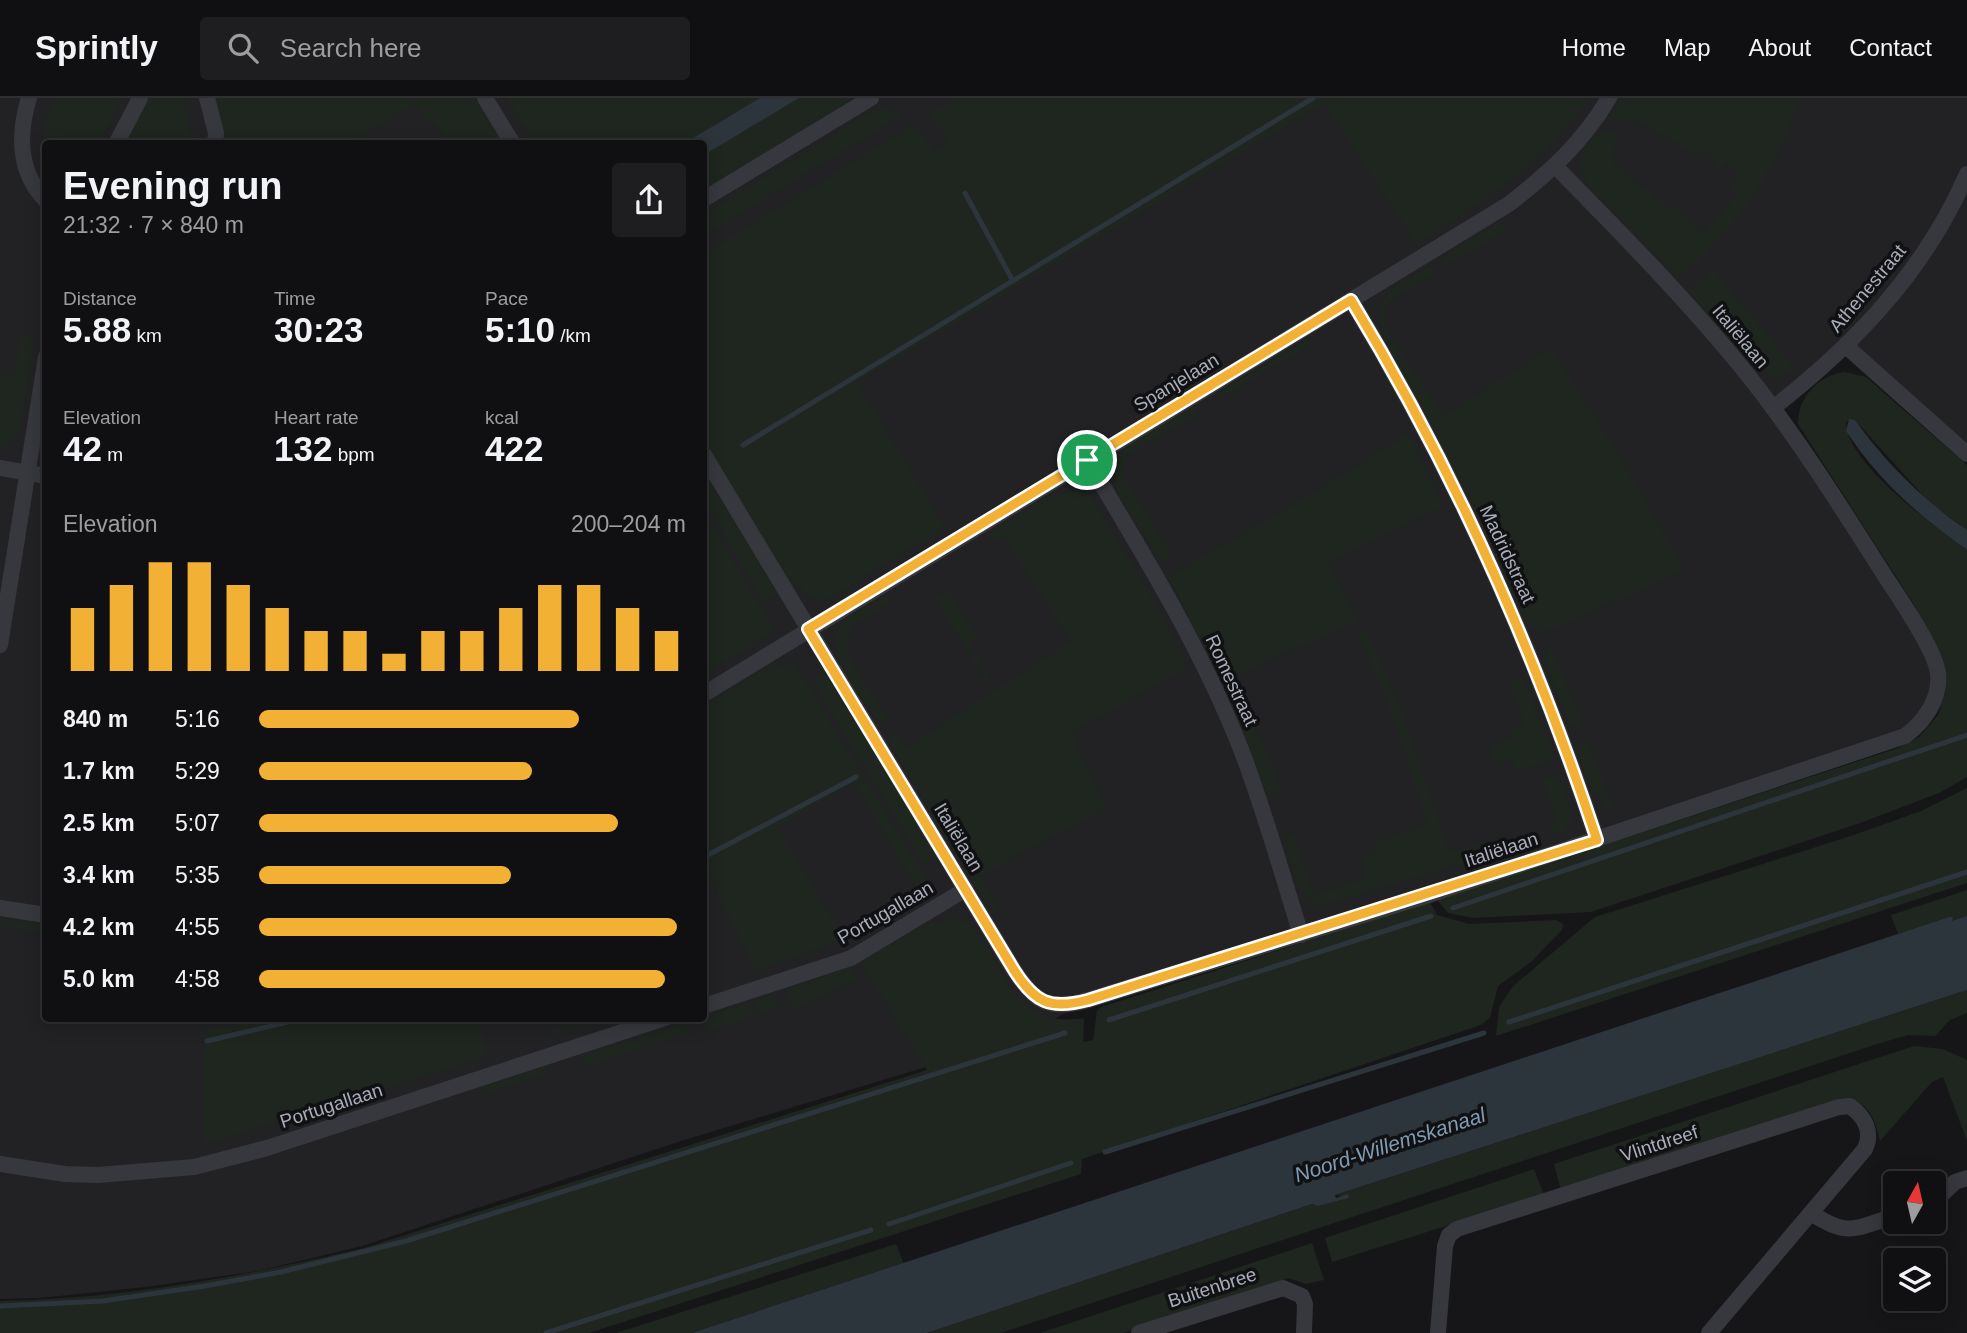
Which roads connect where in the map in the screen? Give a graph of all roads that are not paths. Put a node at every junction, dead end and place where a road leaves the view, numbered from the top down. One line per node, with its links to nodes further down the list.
1 (29, 98): 12 (street)
2 (140, 98): 7 (street)
3 (207, 98): 8 (street)
4 (485, 98): 9 (street)
5 (871, 98): 13 (street)
6 (1609, 98): 10 (street, Spanjelaan)
7 (118, 140)
8 (215, 140)
9 (511, 140)
10 (1556, 167): 14 (street, Spanjelaan); 17 (street, Italiëlaan)
11 (1967, 174): 15 (street, Athenestraat)
12 (42, 195)
13 (707, 198)
14 (1351, 300): 20 (street, Spanjelaan); 27 (street, Madridstraat)
15 (1847, 347): 17 (street, Athenestraat); 18 (street)
16 (42, 382): 22 (street)
17 (1773, 408): 27 (street, Italiëlaan)
18 (1967, 454)
19 (707, 460): 24 (street, Italiëlaan)
20 (1087, 460): 24 (street, Spanjelaan); 31 (street, Romestraat)
21 (0, 468): 22 (street)
22 (27, 472): 23 (street); 25 (street)
23 (42, 475)
24 (808, 629): 26 (street, Spanjelaan); 28 (street, Italiëlaan)
25 (0, 645)
26 (707, 692)
27 (1597, 840): 31 (street, Italiëlaan)
28 (966, 889): 31 (street, Italiëlaan); 32 (street, Portugallaan)
29 (0, 908): 30 (street)
30 (42, 914)
31 (1301, 935)
32 (707, 1005)
33 (653, 1022): 34 (street, Portugallaan)
34 (0, 1164)
35 (1967, 1178): 36 (street)
36 (1946, 1191)
37 (1811, 1213): 38 (street); 41 (street, Vlintdreef); 42 (street, Vlintdreef)
38 (1883, 1220)
39 (1139, 1333): 40 (street, Buitenbree)
40 (1304, 1333)
41 (1438, 1333)
42 (1709, 1333)

